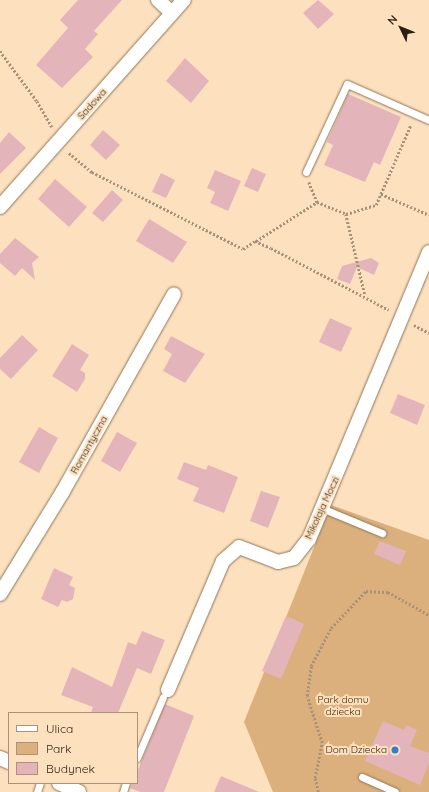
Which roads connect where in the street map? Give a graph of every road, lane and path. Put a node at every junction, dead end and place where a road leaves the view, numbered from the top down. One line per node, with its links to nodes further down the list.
1 (158, 0): 3 (street)
2 (184, 0): 3 (street, Sadowa)
3 (172, 13): 7 (street, Sadowa)
4 (0, 51): 7 (path)
5 (416, 114): 6 (lane); 8 (lane); 9 (path)
6 (429, 120)
7 (59, 141): 11 (street, Sadowa); 14 (path)
8 (306, 172): 10 (path)
9 (380, 194): 12 (path); 13 (path)
10 (317, 202): 12 (path); 14 (path)
11 (0, 207)
12 (346, 214): 17 (path)
13 (429, 215)
14 (255, 241): 17 (path)
15 (429, 252): 18 (street, Mikołaja Moczi)
16 (174, 294): 21 (street, Romantyczna)
17 (365, 296): 18 (path)
18 (402, 318): 19 (street, Mikołaja Moczi)
19 (324, 509): 20 (lane); 23 (street, Mikołaja Moczi)
20 (382, 533)
21 (0, 594)
22 (429, 615): 28 (path)
23 (165, 693): 24 (lane)
24 (138, 756)
25 (362, 777): 29 (lane)
26 (61, 784): 27 (street)
27 (79, 792)
28 (318, 792)
29 (395, 792)

